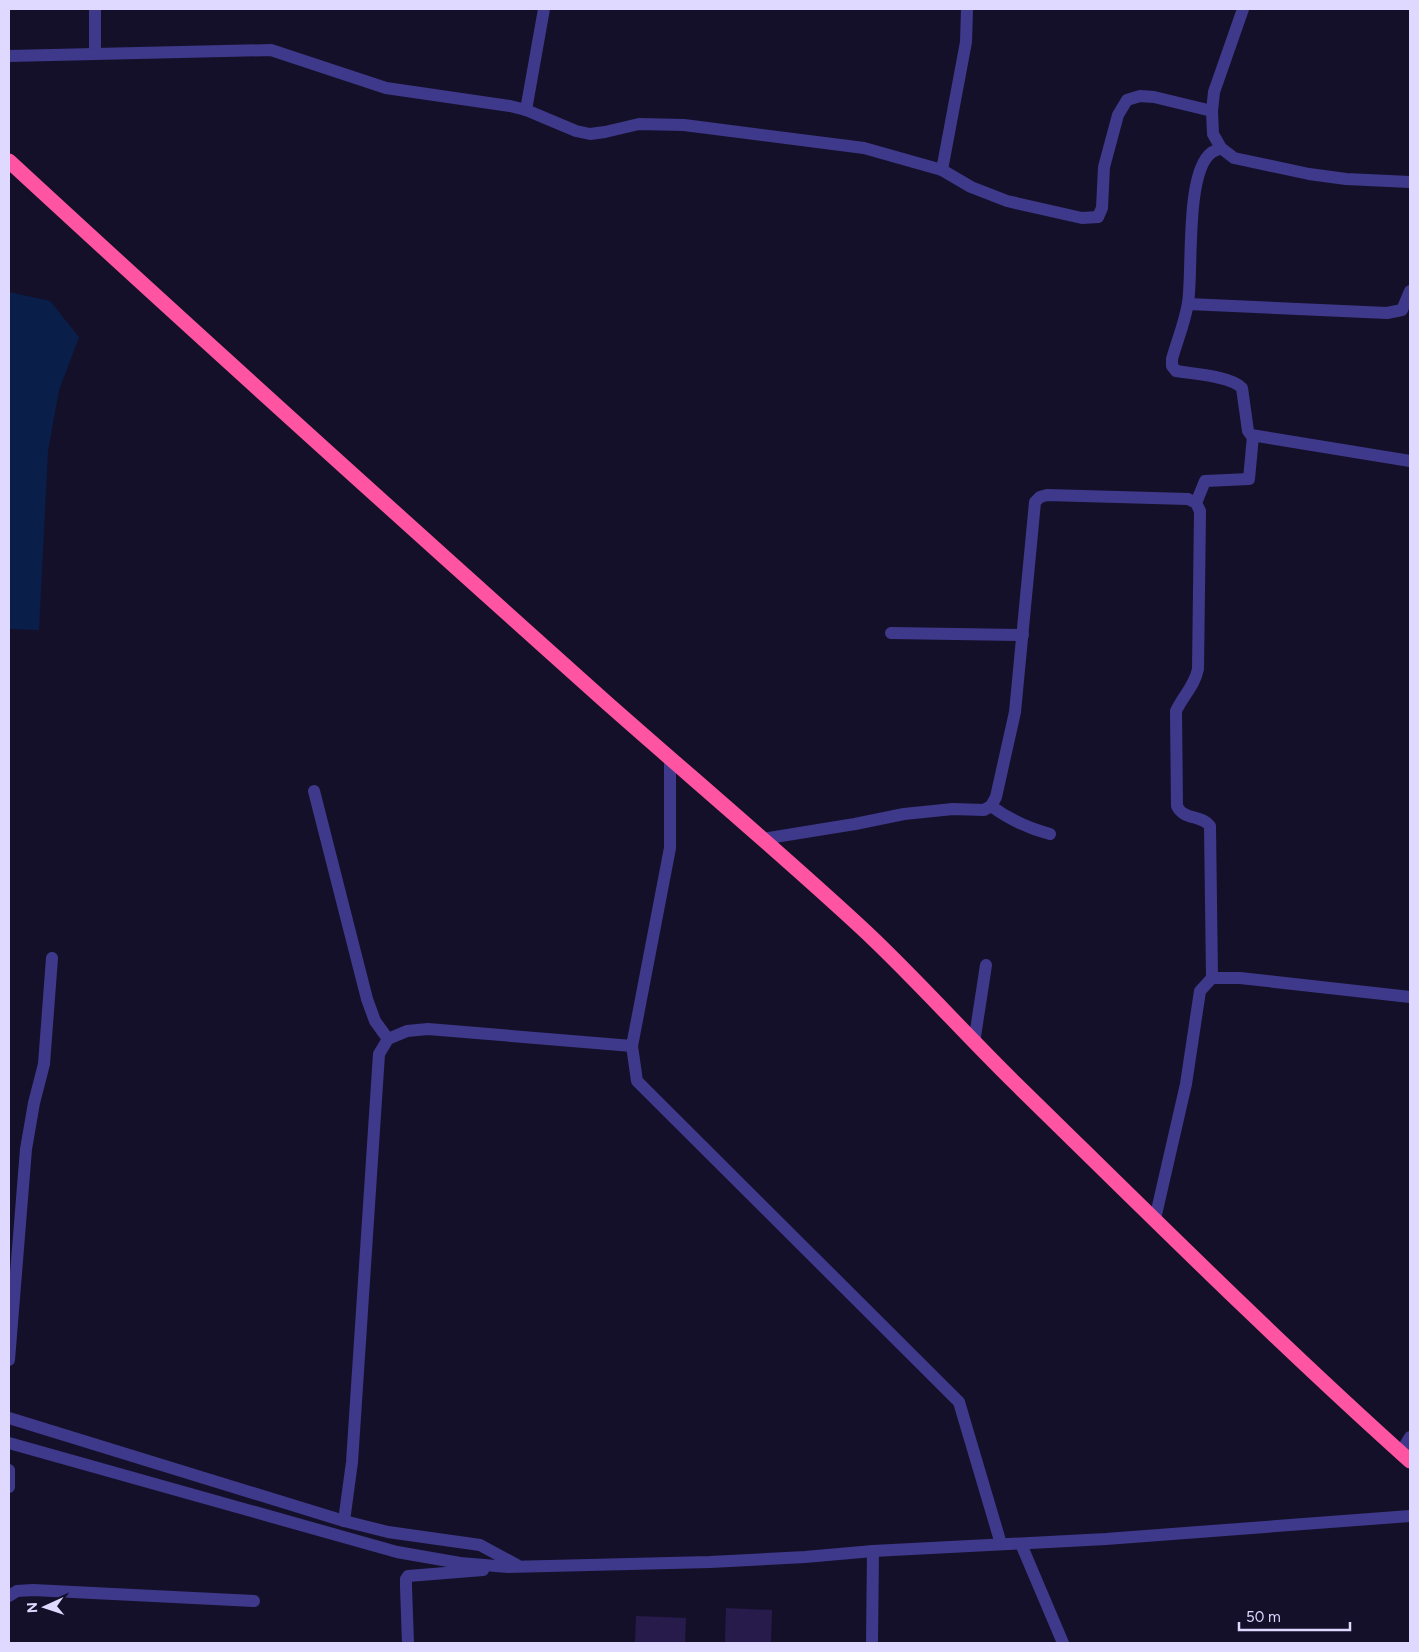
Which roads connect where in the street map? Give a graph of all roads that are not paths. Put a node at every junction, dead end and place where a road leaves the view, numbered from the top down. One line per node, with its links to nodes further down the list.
1 (95, 9): 5 (street)
2 (544, 9): 7 (street)
3 (967, 9): 11 (street)
4 (1243, 9): 8 (street)
5 (95, 54): 6 (street); 7 (street)
6 (9, 56)
7 (526, 110): 11 (street)
8 (1212, 111): 9 (street); 11 (street)
9 (1221, 148): 12 (street); 14 (street)
10 (9, 161): 20 (highway)
11 (942, 170)
12 (1410, 182)
13 (1410, 291): 14 (street)
14 (1188, 304): 15 (street)
15 (1253, 436): 16 (street); 17 (street)
16 (1410, 461)
17 (1196, 503): 19 (street); 27 (street)
18 (891, 633): 19 (street)
19 (1023, 635): 22 (street)
20 (670, 758): 24 (highway); 31 (street)
21 (314, 791): 29 (street)
22 (991, 806): 23 (street); 24 (street)
23 (1050, 834)
24 (762, 839): 30 (highway)
25 (52, 958): 33 (street)
26 (986, 965): 30 (street)
27 (1212, 978): 28 (street); 32 (street)
28 (1410, 998)
29 (388, 1039): 31 (street); 41 (street)
30 (974, 1042): 32 (highway)
31 (632, 1046): 42 (street)
32 (1155, 1219): 37 (highway)
33 (9, 1360)
34 (9, 1418): 41 (street)
35 (1410, 1437): 37 (street)
36 (9, 1443): 45 (street)
37 (1405, 1456)
38 (9, 1470): 39 (street)
39 (9, 1487)
40 (1410, 1516): 43 (street)
41 (344, 1521): 45 (street)
42 (1001, 1544): 43 (street); 44 (street)
43 (1021, 1544): 50 (street)
44 (873, 1551): 45 (street); 49 (street)
45 (514, 1567): 48 (street)
46 (9, 1591): 47 (street)
47 (254, 1601)
48 (408, 1643)
49 (872, 1643)
50 (1063, 1643)

